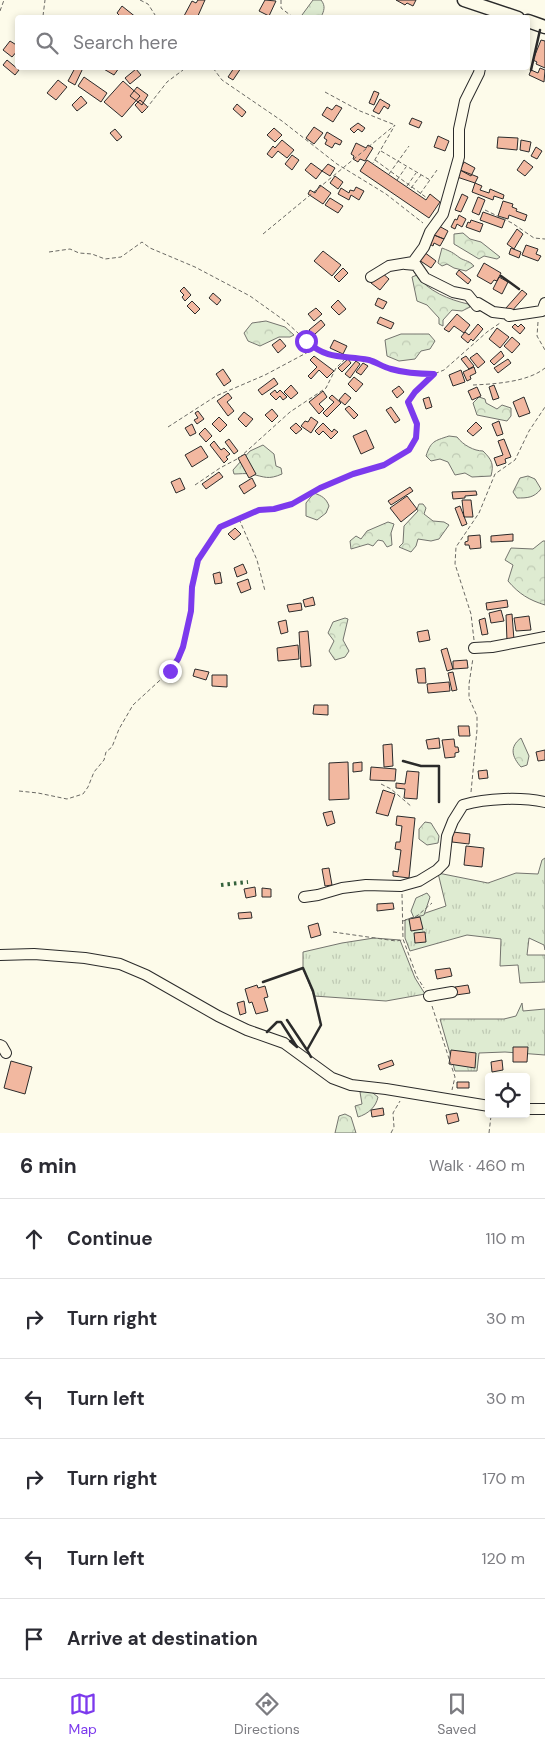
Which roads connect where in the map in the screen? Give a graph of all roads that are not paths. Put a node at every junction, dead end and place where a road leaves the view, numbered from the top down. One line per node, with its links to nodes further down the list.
1 (464, 0): 2 (main road)
2 (488, 13)
3 (530, 22): 4 (main road)
4 (545, 27)
5 (480, 70): 6 (street)
6 (405, 264): 7 (street); 8 (street)
7 (371, 277)
8 (543, 307)
9 (545, 637): 10 (street)
10 (474, 648)
11 (545, 802): 12 (street)
12 (304, 897)
13 (0, 955): 16 (street)
14 (452, 992): 15 (street)
15 (429, 996)
16 (485, 1105)
17 (530, 1109): 18 (street)
18 (545, 1109)

